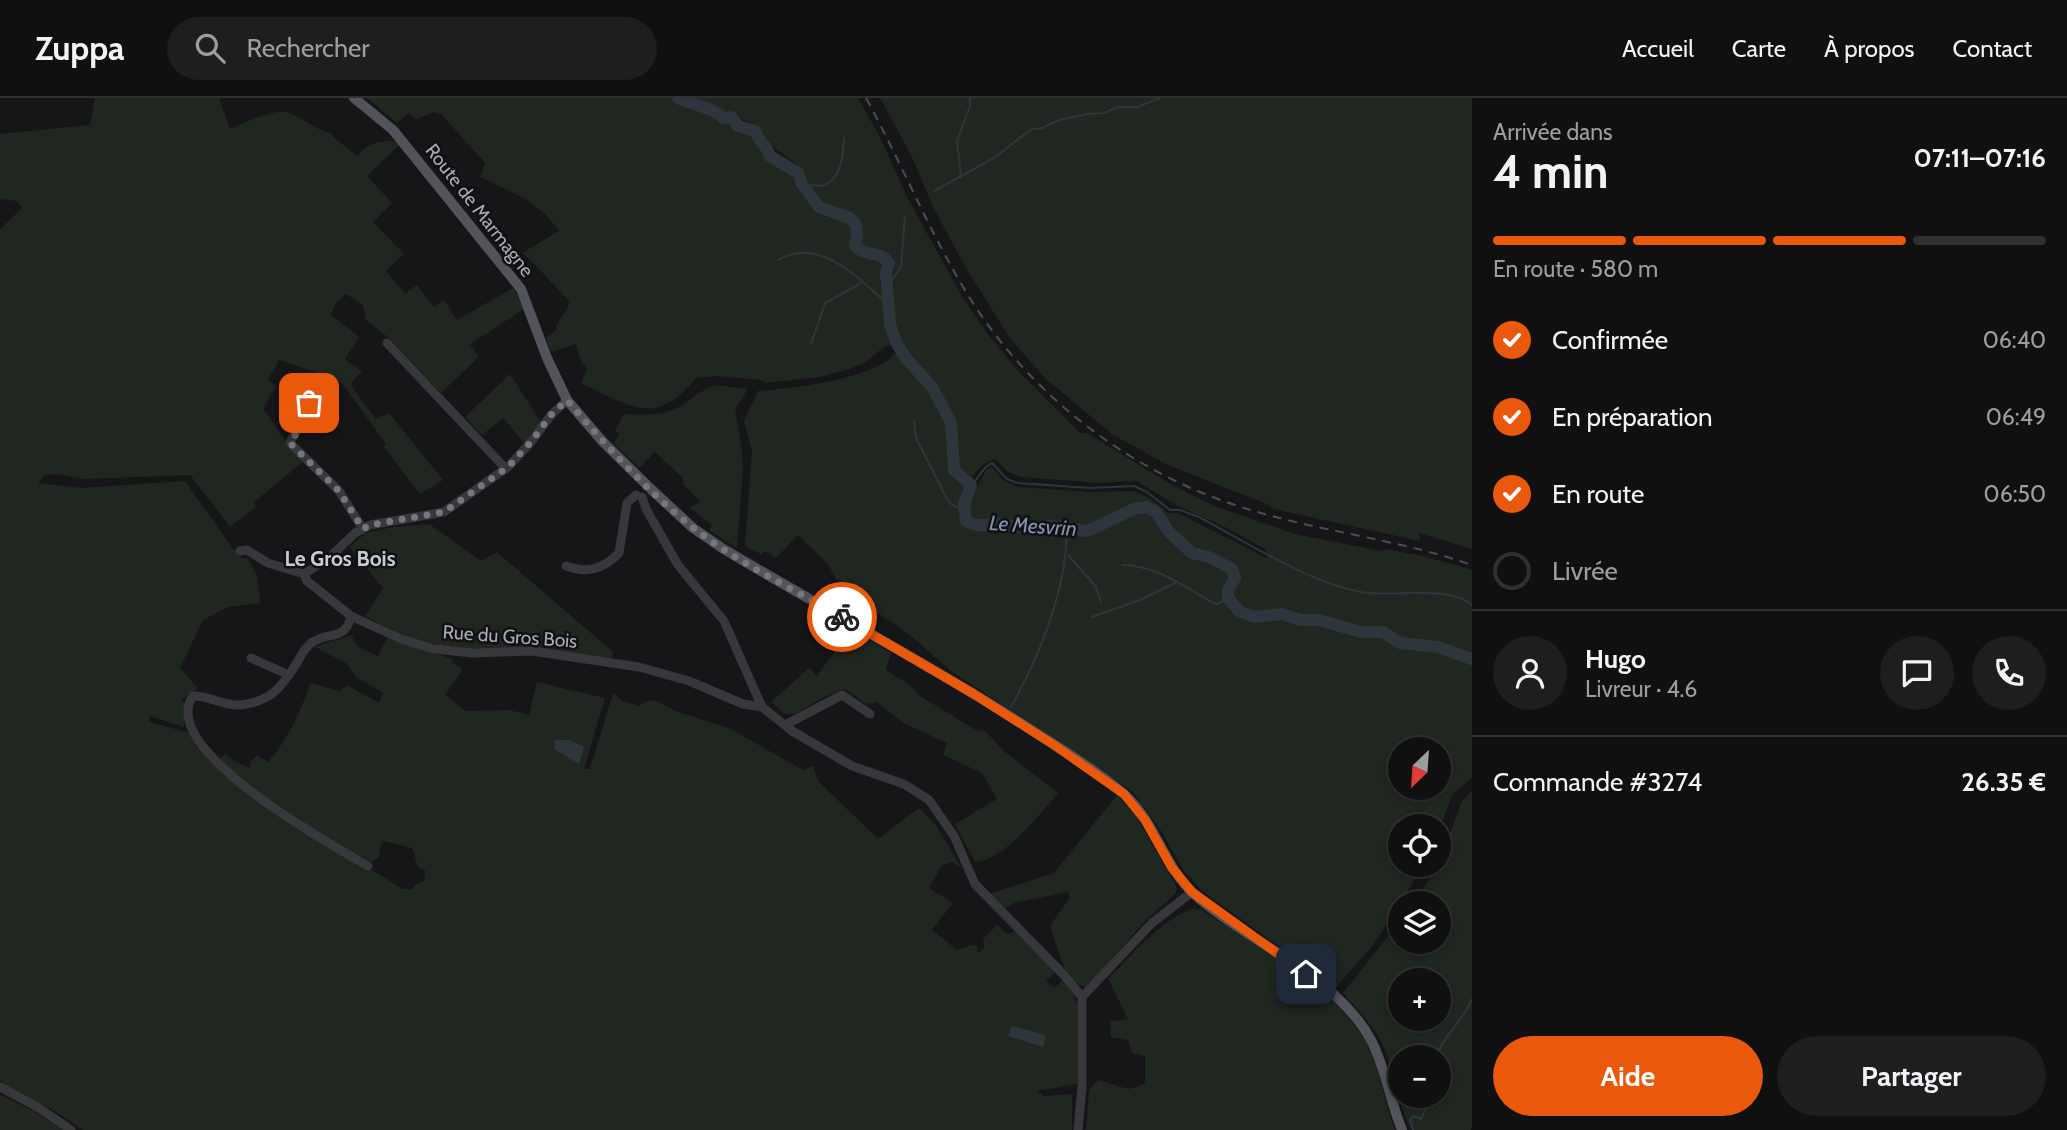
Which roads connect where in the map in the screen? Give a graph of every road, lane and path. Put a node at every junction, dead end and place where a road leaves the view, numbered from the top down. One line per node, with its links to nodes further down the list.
1 (354, 98): 4 (main road, Route de Marmagne)
2 (387, 343): 5 (street)
3 (291, 388): 9 (street)
4 (567, 400): 5 (street); 6 (main road, Route de Marmagne)
5 (506, 469): 9 (street)
6 (639, 477): 7 (main road, Route de Marmagne); 8 (street)
7 (652, 490): 8 (street); 22 (main road, Route de Marmagne)
8 (639, 496): 11 (street); 18 (street)
9 (363, 529): 12 (street)
10 (240, 551): 12 (street)
11 (566, 566)
12 (304, 574): 13 (street, Rue du Gros Bois)
13 (351, 616): 14 (street, Rue du Gros Bois); 15 (street)
14 (371, 625): 15 (street); 18 (street, Rue du Gros Bois)
15 (344, 631): 17 (street)
16 (251, 658): 17 (street)
17 (289, 675): 21 (street)
18 (762, 707): 20 (street)
19 (870, 715): 20 (street)
20 (785, 725): 23 (street)
21 (368, 866)
22 (1192, 892): 23 (street); 27 (main road, Route de Marmagne)
23 (1082, 998): 26 (street)
24 (0, 1087): 25 (street)
25 (71, 1130)
26 (1078, 1130)
27 (1402, 1130)

